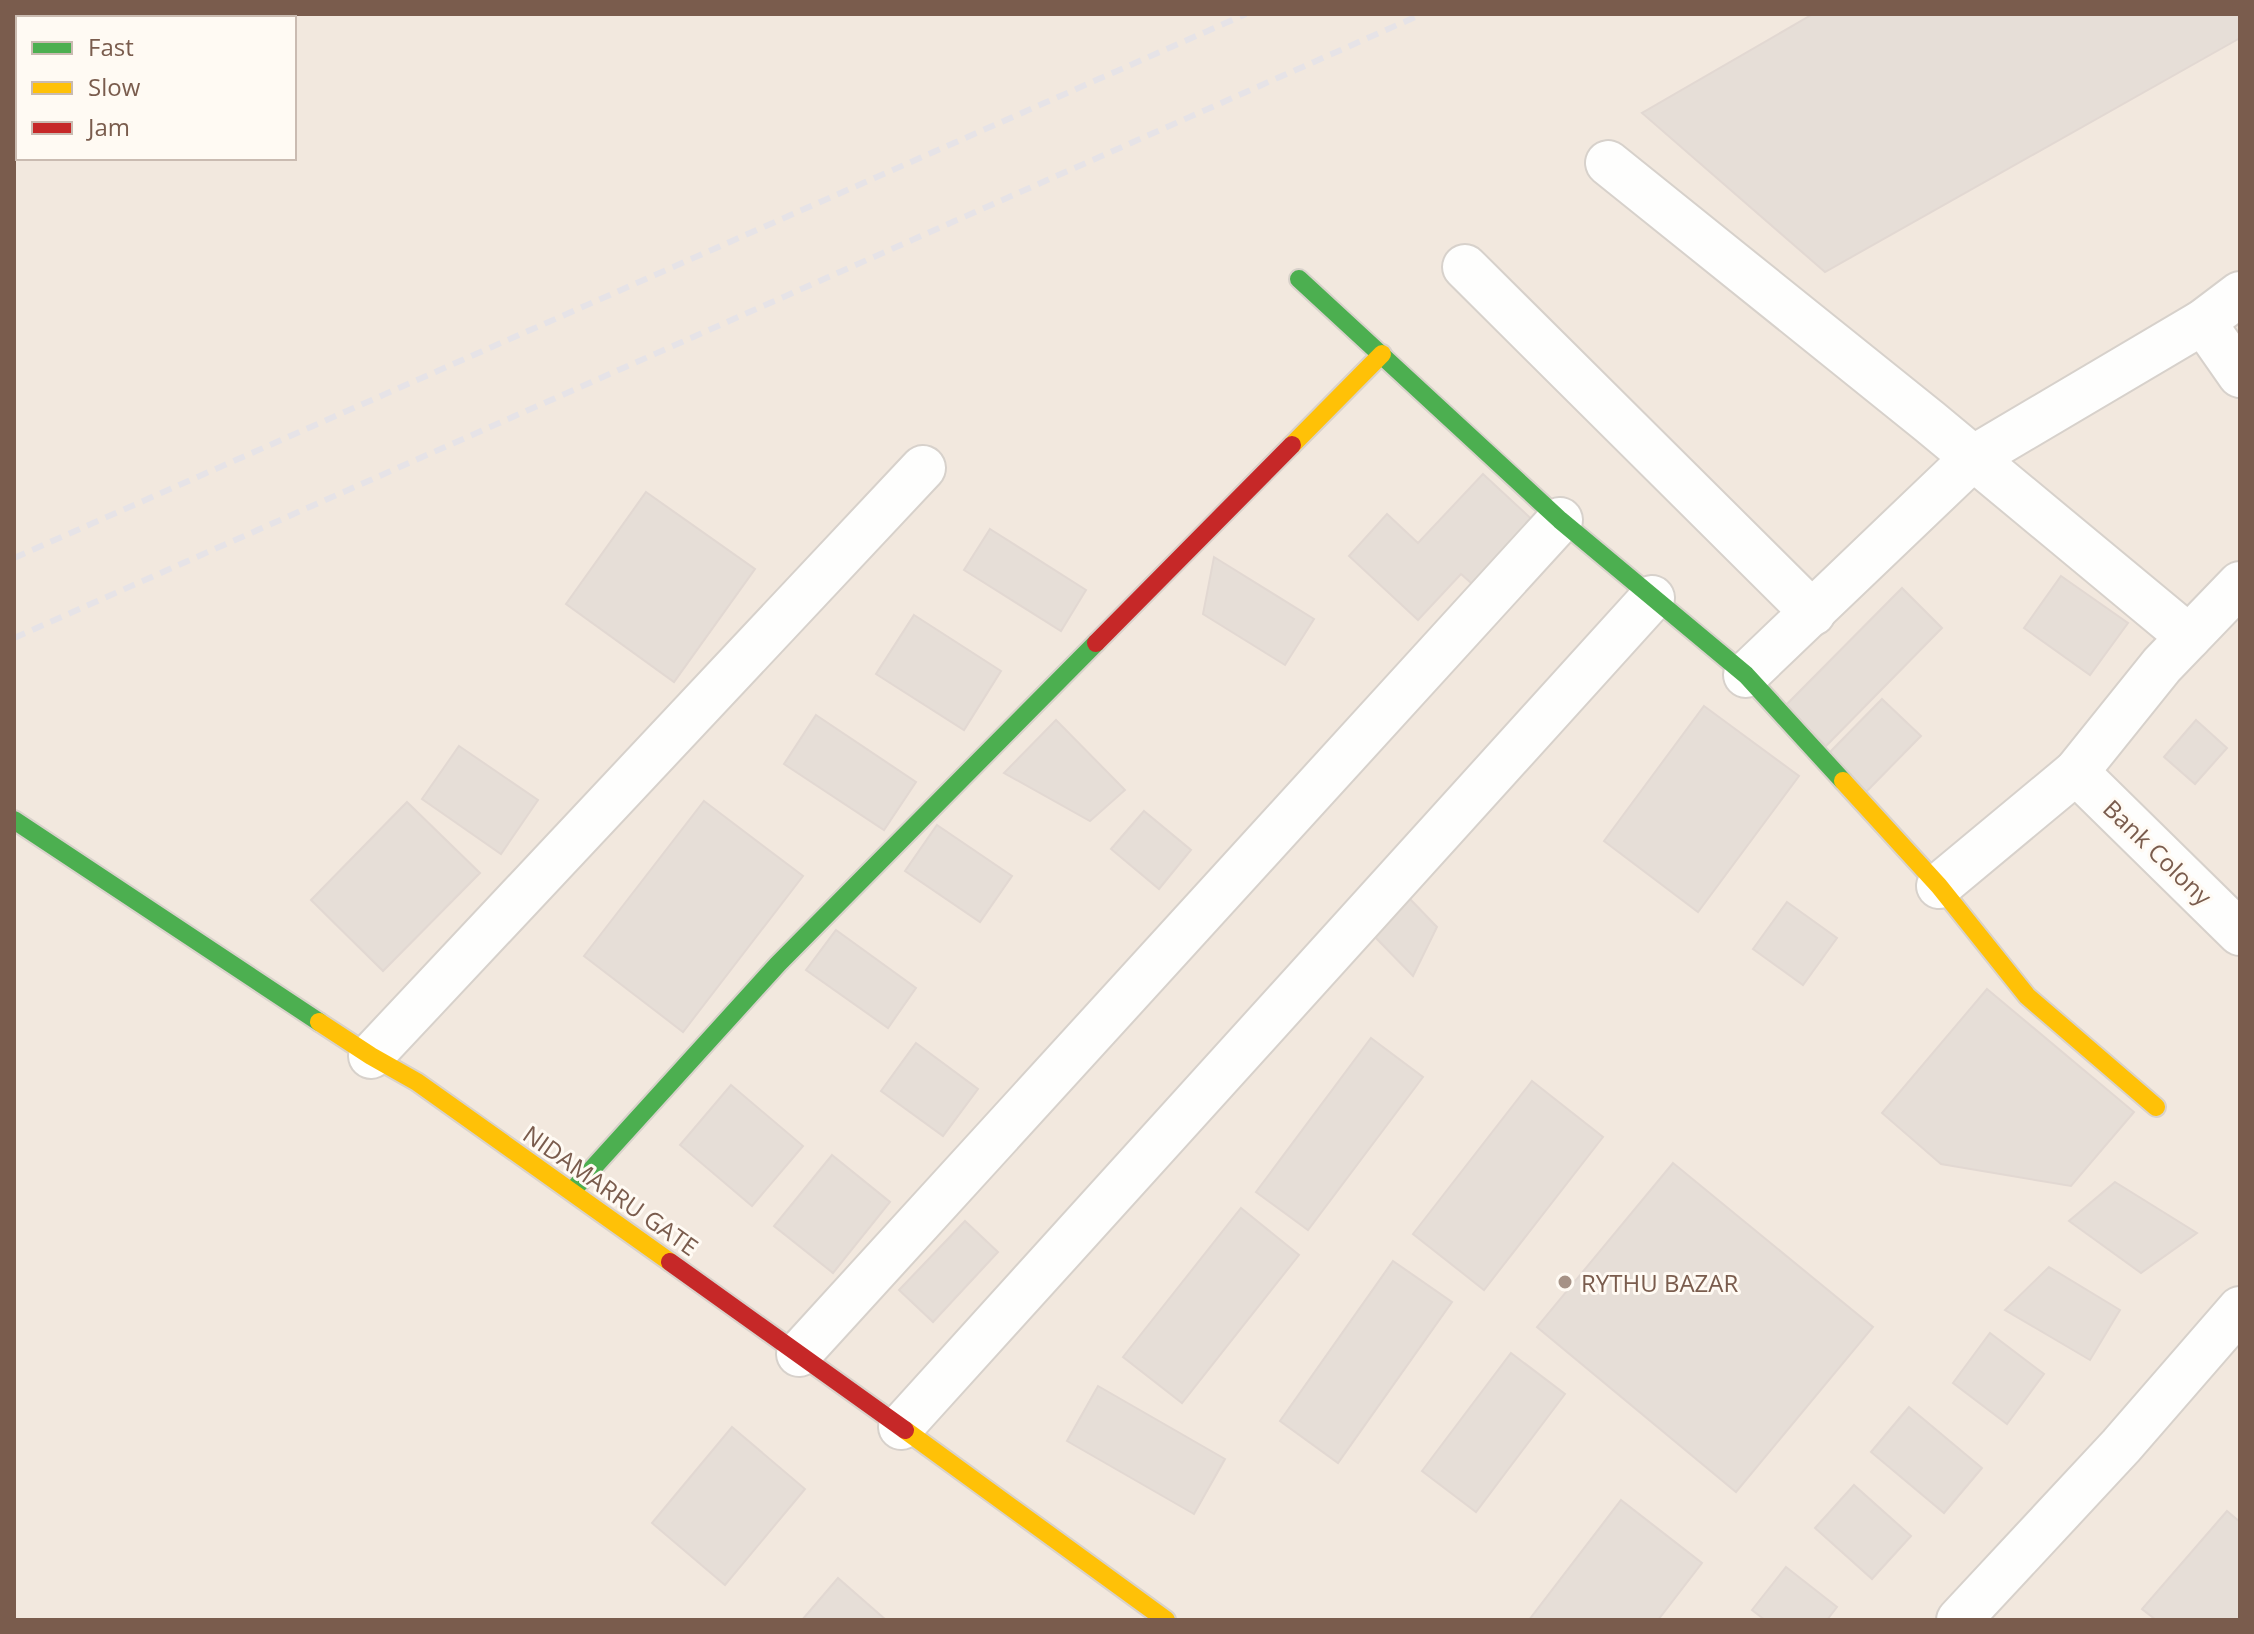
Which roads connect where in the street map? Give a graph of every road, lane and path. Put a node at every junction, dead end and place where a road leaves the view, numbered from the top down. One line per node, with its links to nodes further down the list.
1 (1608, 163): 8 (street)
2 (1465, 267): 13 (street)
3 (1299, 279): 6 (street)
4 (2240, 294): 5 (street)
5 (2203, 322): 7 (street); 8 (street)
6 (1382, 354): 10 (street); 22 (street)
7 (2240, 375)
8 (1973, 458): 13 (street); 14 (street)
9 (923, 468): 20 (street)
10 (1560, 520): 12 (street); 24 (street)
11 (2240, 584): 14 (street)
12 (1652, 598): 15 (street); 25 (street)
13 (1813, 613): 15 (street)
14 (2189, 637): 16 (street)
15 (1746, 675): 18 (street)
16 (2076, 772): 18 (street); 19 (street, Bank Colony)
17 (14, 820): 20 (street, NIDAMARRU GATE)
18 (1939, 886): 21 (street)
19 (2240, 933)
20 (371, 1056): 22 (street, NIDAMARRU GATE)
21 (2156, 1107)
22 (572, 1191): 24 (street, NIDAMARRU GATE)
23 (2240, 1309): 27 (street)
24 (799, 1354): 25 (street, NIDAMARRU GATE)
25 (901, 1427): 26 (street, NIDAMARRU GATE)
26 (1166, 1620)
27 (1959, 1620)

